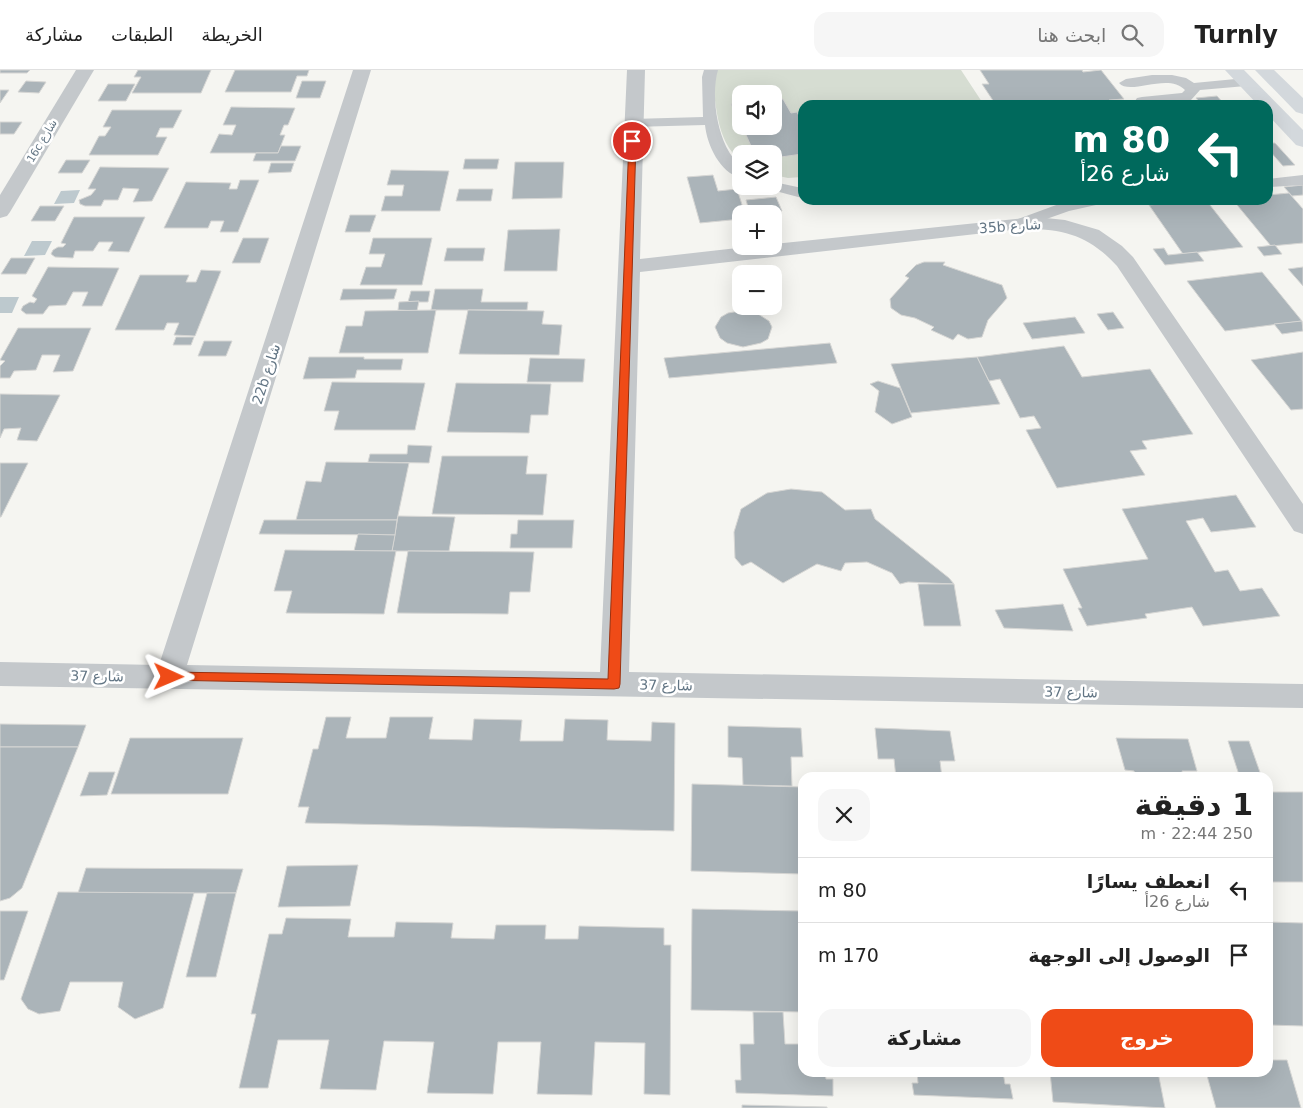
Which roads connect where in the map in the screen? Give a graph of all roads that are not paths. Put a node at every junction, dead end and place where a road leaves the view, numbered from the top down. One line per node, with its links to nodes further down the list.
1 (85, 70): 27 (street, 16c شارع)
2 (362, 70): 32 (street, 22b شارع)
3 (636, 70): 19 (street)
4 (712, 70): 18 (lane)
5 (1115, 70): 10 (lane)
6 (1264, 70): 16 (main road)
7 (1282, 70): 11 (main road)
8 (1166, 74): 10 (lane); 12 (lane)
9 (1240, 76): 12 (lane); 15 (main road)
10 (1126, 83): 13 (lane)
11 (1303, 90)
12 (1191, 96): 14 (lane)
13 (1141, 100)
14 (1164, 100)
15 (1263, 100)
16 (1303, 108)
17 (1273, 110): 20 (main road)
18 (710, 121): 19 (lane); 21 (lane)
19 (632, 123): 29 (street)
20 (1303, 141)
21 (732, 165)
22 (1303, 180): 23 (lane)
23 (1273, 183)
24 (782, 188): 25 (lane)
25 (798, 191)
26 (1075, 205): 28 (lane)
27 (0, 212)
28 (1021, 223): 29 (street, 35b شارع); 30 (street, 35b شارع)
29 (628, 267): 33 (street)
30 (1303, 524)
31 (0, 674): 32 (street, شارع 37)
32 (169, 677): 33 (street, شارع 37)
33 (614, 684): 34 (street, شارع 37)
34 (1303, 696)

